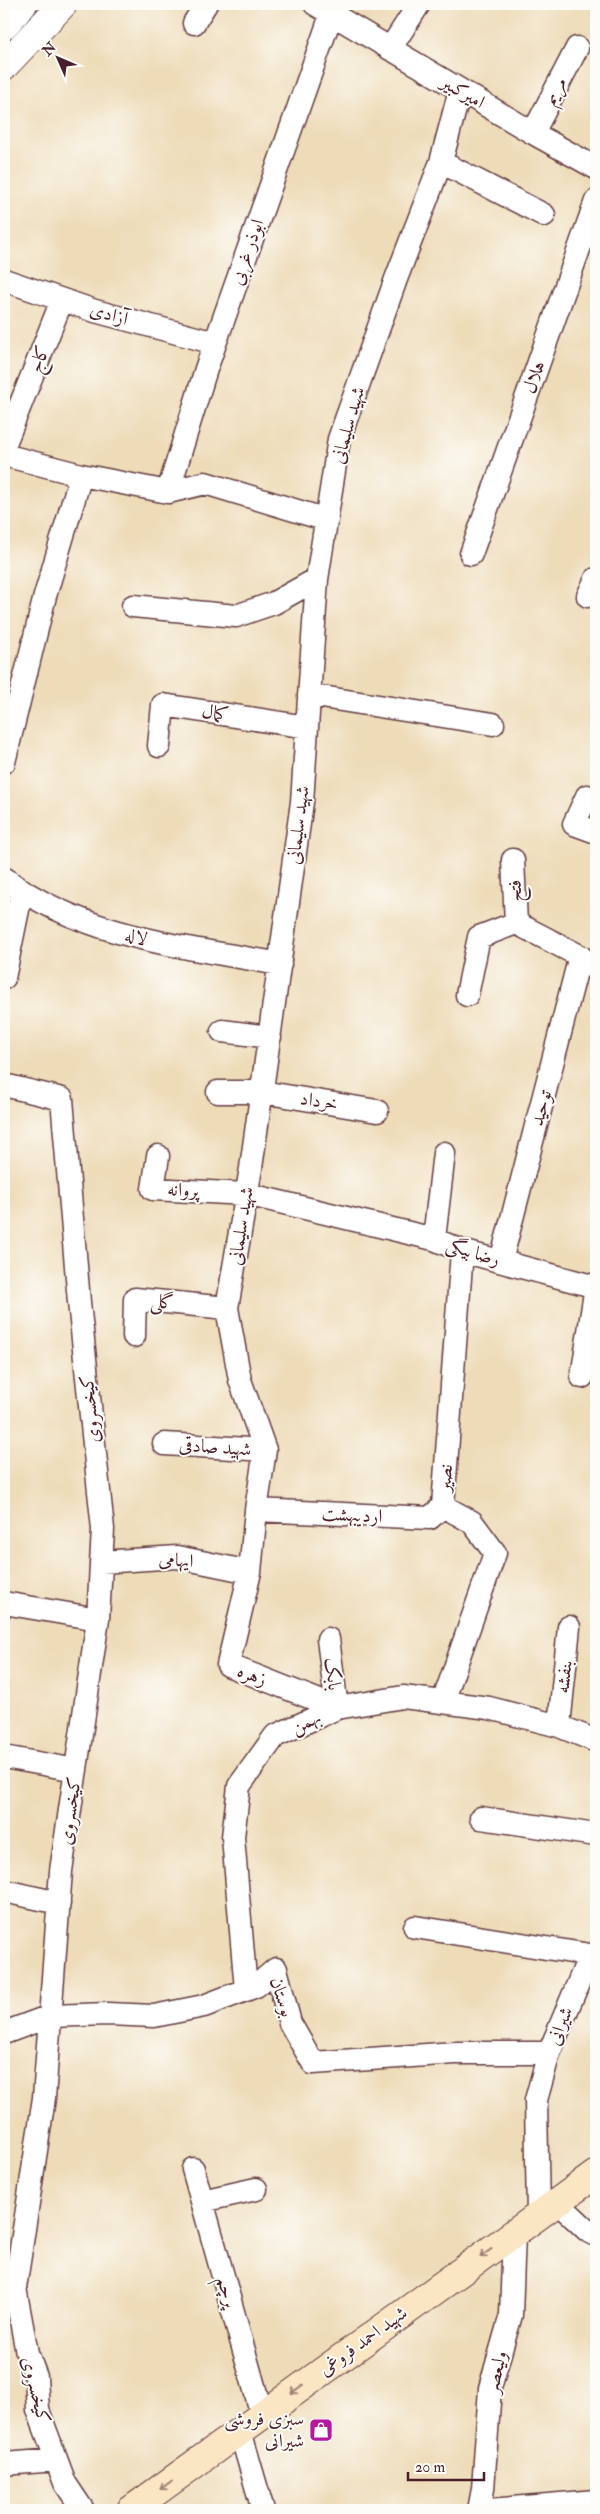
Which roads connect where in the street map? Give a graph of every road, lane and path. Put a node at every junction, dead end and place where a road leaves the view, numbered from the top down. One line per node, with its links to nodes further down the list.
1 (23, 4): 7 (street)
2 (62, 4): 10 (street)
3 (206, 4): 6 (street)
4 (419, 4): 9 (street)
5 (327, 7): 9 (street, امیرکبیر); 19 (street, ابوذر غربی)
6 (194, 23)
7 (4, 24)
8 (577, 48): 12 (street, مریم)
9 (390, 49): 11 (street, امیرکبیر)
10 (4, 66)
11 (460, 90): 12 (street, امیرکبیر); 13 (street, شهید سلیمانی)
12 (533, 133): 14 (street, امیرکبیر)
13 (441, 162): 16 (street); 24 (street, شهید سلیمانی)
14 (596, 168)
15 (596, 200): 25 (street, هلال)
16 (544, 215)
17 (4, 280): 18 (street, آزادی)
18 (62, 300): 19 (street, آزادی); 20 (street, کاج)
19 (215, 344): 23 (street, ابوذر غربی)
20 (4, 446)
21 (4, 455): 22 (street)
22 (81, 475): 23 (street); 32 (street)
23 (168, 492): 24 (street)
24 (327, 520): 26 (street, شهید سلیمانی)
25 (471, 554)
26 (317, 579): 27 (street); 28 (street, شهید سلیمانی)
27 (133, 606)
28 (309, 695): 29 (street); 30 (street, شهید سلیمانی)
29 (493, 724)
30 (307, 728): 31 (street, کمال); 40 (street, شهید سلیمانی)
31 (159, 746)
32 (4, 762)
33 (587, 796): 34 (street)
34 (596, 832)
35 (513, 860): 38 (street, فتح)
36 (4, 878): 37 (street, لاله)
37 (22, 890): 40 (street, لاله); 41 (street)
38 (516, 923): 39 (street); 42 (street)
39 (588, 963): 54 (street, توحید)
40 (280, 964): 44 (street, شهید سلیمانی)
41 (4, 978)
42 (467, 994)
43 (222, 1031): 44 (street)
44 (270, 1037): 47 (street, شهید سلیمانی)
45 (4, 1084): 63 (street, کیخسروی)
46 (218, 1092): 47 (street, خرداد)
47 (262, 1092): 48 (street, خرداد); 51 (street, شهید سلیمانی)
48 (377, 1111)
49 (444, 1153): 52 (street, رضا بیگی)
50 (158, 1156): 51 (street, پروانه)
51 (246, 1194): 52 (street); 56 (street, شهید سلیمانی)
52 (434, 1239): 53 (street, رضا بیگی)
53 (462, 1251): 54 (street, رضا بیگی); 61 (street, نصیر)
54 (501, 1261): 55 (street, رضا بیگی)
55 (596, 1286): 58 (street)
56 (228, 1308): 57 (street, گلی); 60 (street, شهید سلیمانی)
57 (134, 1336)
58 (582, 1377)
59 (164, 1444): 60 (street, شهید صادقی)
60 (265, 1450): 62 (street, شهید سلیمانی)
61 (443, 1506): 62 (street, اردیبهشت); 69 (street, نصیر)
62 (256, 1510): 64 (street, شهید سلیمانی)
63 (101, 1562): 64 (street, ایهامی); 66 (street, کیخسروی)
64 (250, 1572): 70 (street, زهره)
65 (4, 1603): 66 (street)
66 (98, 1619): 74 (street, کیخسروی)
67 (569, 1627): 71 (street, بنفشه)
68 (328, 1639): 70 (street, بابک)
69 (443, 1702): 70 (street, بهمن); 71 (street, بهمن)
70 (337, 1708): 80 (street, بهمن)
71 (559, 1726): 72 (street, بهمن)
72 (596, 1741)
73 (4, 1757): 74 (street)
74 (76, 1770): 78 (street, کیخسروی)
75 (481, 1818): 76 (street)
76 (596, 1835)
77 (4, 1891): 78 (street)
78 (58, 1903): 81 (street, کیخسروی)
79 (415, 1927): 83 (street, شیرانی)
80 (246, 1990): 81 (street, بوستان); 83 (street, بوستان)
81 (50, 2016): 82 (street, بوستان); 91 (street, کیخسروی)
82 (4, 2033)
83 (550, 2053): 88 (street, شیرانی)
84 (193, 2169): 87 (street, پرچم)
85 (596, 2174): 88 (main road, شهید احمد فروغی)
86 (256, 2189): 87 (street)
87 (202, 2202): 92 (street, پرچم)
88 (548, 2209): 89 (main road, شهید احمد فروغی); 90 (street)
89 (514, 2234): 92 (main road, شهید احمد فروغی, one-way to 92); 99 (street, ولیعصر)
90 (596, 2235)
91 (12, 2312): 93 (street, کیخسروی)
92 (251, 2423): 97 (main road, شهید احمد فروغی, one-way to 97); 98 (street, پرچم)
93 (56, 2460): 94 (street); 96 (street, کیخسروی)
94 (4, 2464)
95 (596, 2501): 100 (street)
96 (83, 2510)
97 (131, 2510)
98 (263, 2510)
99 (478, 2510)
100 (489, 2510)

